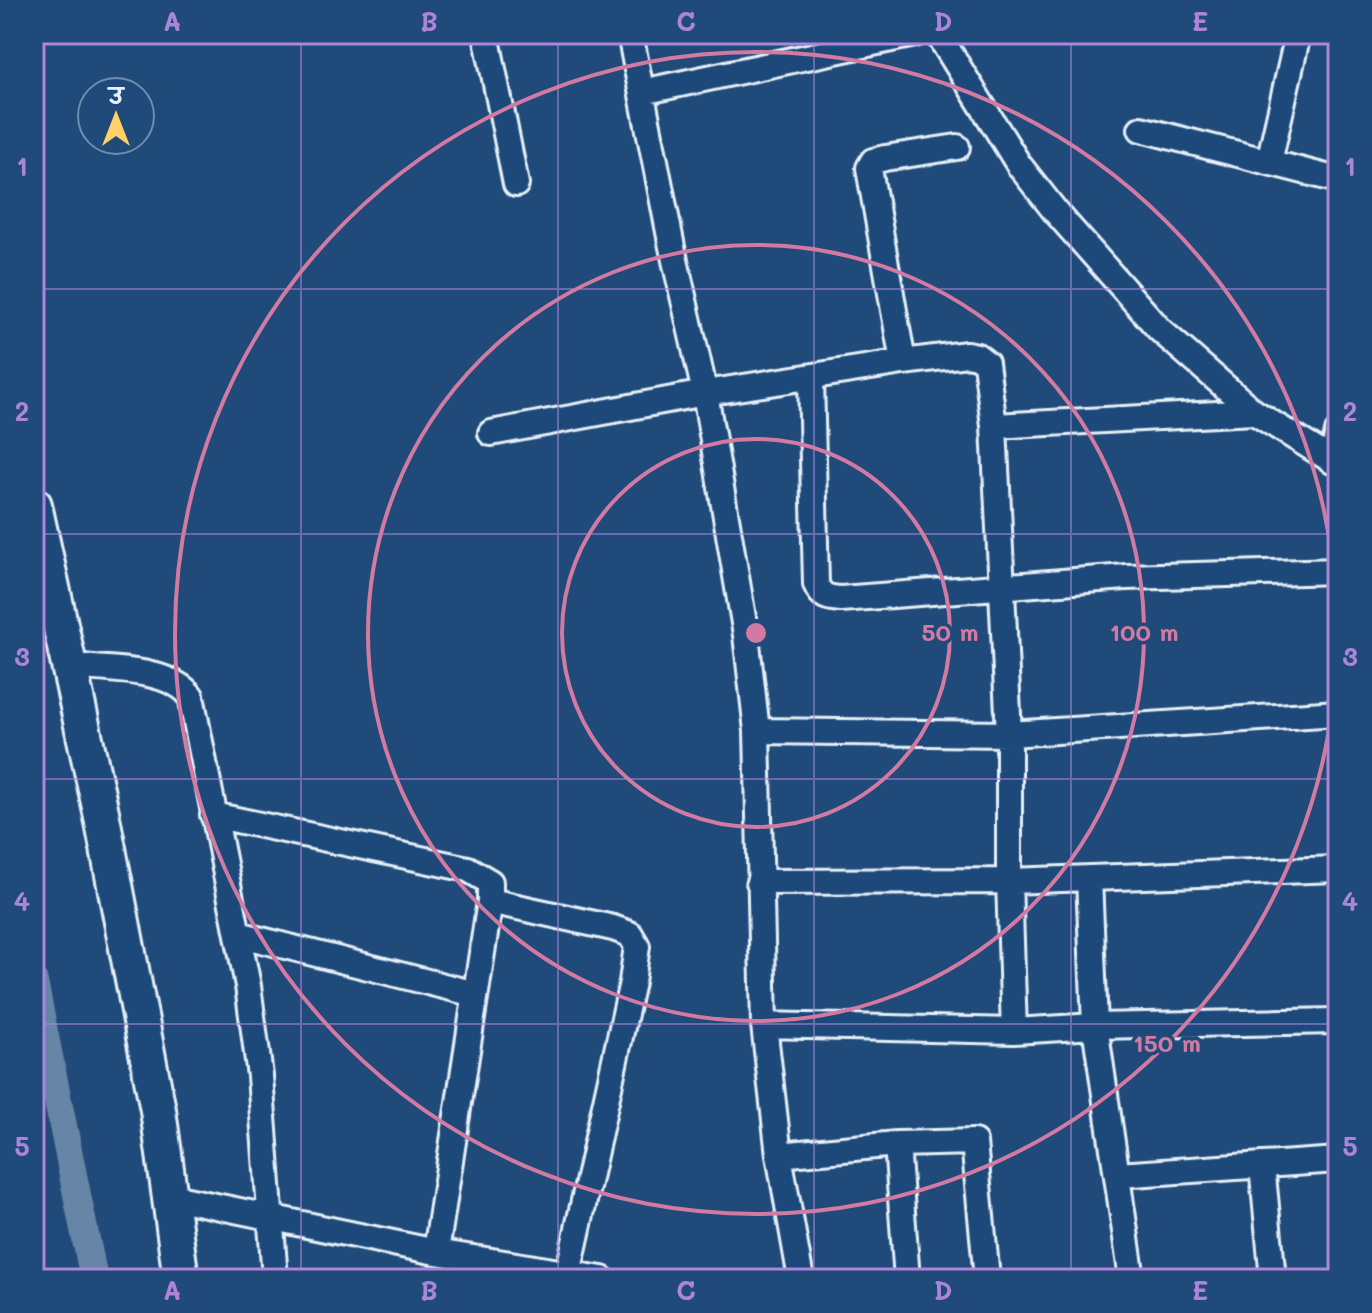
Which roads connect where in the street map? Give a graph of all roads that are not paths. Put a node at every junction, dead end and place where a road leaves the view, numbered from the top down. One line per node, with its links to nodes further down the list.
1 (486, 34): 11 (street)
2 (630, 34): 6 (street)
3 (915, 34): 6 (street)
4 (938, 34): 15 (street)
5 (1298, 34): 9 (street)
6 (642, 92): 14 (street)
7 (1141, 129): 9 (street)
8 (957, 147): 12 (street)
9 (1269, 162): 10 (street)
10 (1338, 180)
11 (516, 184)
12 (903, 362): 13 (street); 16 (street)
13 (811, 378): 14 (street); 22 (street)
14 (705, 393): 18 (street); 25 (street)
15 (1254, 412): 16 (street); 19 (street)
16 (994, 426): 22 (street)
17 (1338, 432): 19 (street)
18 (491, 433)
19 (1335, 462)
20 (34, 505): 23 (main road)
21 (1338, 571): 22 (street)
22 (1002, 586): 26 (street)
23 (69, 666): 27 (street); 44 (main road)
24 (1338, 713): 26 (street)
25 (757, 731): 26 (street); 31 (street)
26 (1009, 734): 30 (street)
27 (213, 815): 32 (street); 33 (street)
28 (1338, 869): 29 (street)
29 (1089, 878): 30 (street); 37 (street)
30 (1009, 881): 31 (street); 38 (street)
31 (759, 882): 36 (street)
32 (490, 901): 34 (street); 47 (street)
33 (238, 934): 34 (street); 45 (street)
34 (475, 994): 46 (street)
35 (1338, 1021): 37 (street)
36 (764, 1025): 38 (street); 40 (street)
37 (1095, 1026): 38 (street); 43 (street)
38 (1014, 1031)
39 (897, 1144): 40 (street); 52 (street); 53 (street)
40 (779, 1155): 51 (street)
41 (1338, 1160): 42 (street)
42 (1262, 1165): 43 (street); 55 (street)
43 (1118, 1175): 54 (street)
44 (168, 1196): 45 (street); 48 (main road)
45 (272, 1217): 46 (street); 49 (street)
46 (436, 1252): 47 (street)
47 (568, 1274): 50 (street)
48 (181, 1279)
49 (275, 1279)
50 (602, 1279)
51 (801, 1279)
52 (907, 1279)
53 (987, 1279)
54 (1132, 1279)
55 (1273, 1279)

